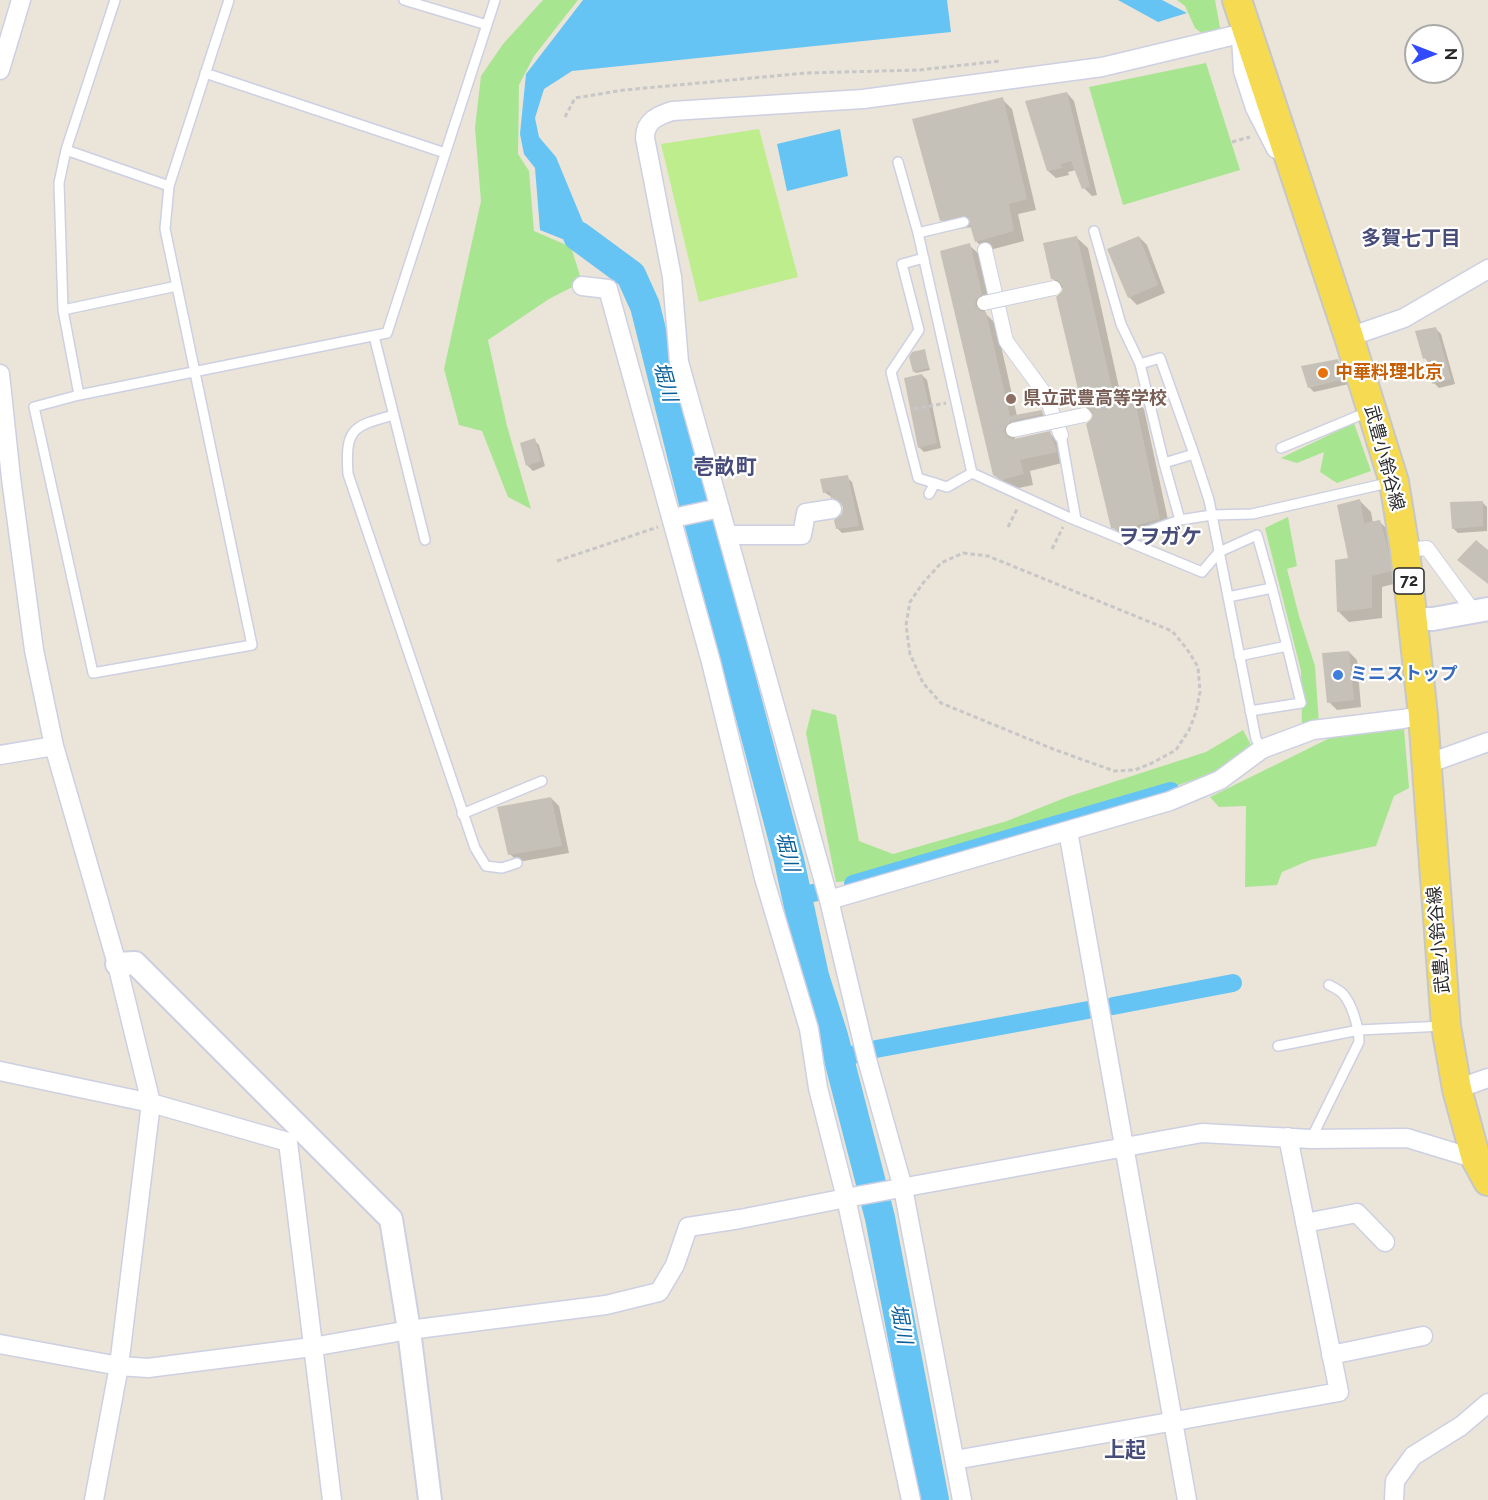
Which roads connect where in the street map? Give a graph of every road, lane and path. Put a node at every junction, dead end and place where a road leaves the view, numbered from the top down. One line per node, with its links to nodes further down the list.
1 (21, 0): 9 (street)
2 (115, 0): 12 (lane)
3 (229, 0): 10 (lane)
4 (405, 0): 7 (lane)
5 (495, 0): 7 (lane)
6 (1241, 19): 28 (main road, 武豊小鈴谷線 / 72); 49 (street)
7 (487, 25): 13 (lane)
8 (1001, 61): 11 (path)
9 (0, 70)
10 (205, 74): 13 (lane); 15 (lane)
11 (566, 117)
12 (66, 150): 15 (lane); 26 (lane)
13 (445, 153): 27 (lane)
14 (898, 162): 18 (lane)
15 (169, 186): 22 (lane)
16 (964, 222): 18 (lane)
17 (1094, 231): 29 (lane)
18 (918, 233): 20 (lane)
19 (985, 250): 39 (street)
20 (924, 258): 33 (lane); 35 (lane)
21 (1488, 269): 28 (street)
22 (177, 286): 26 (lane); 30 (lane)
23 (582, 286): 52 (street)
24 (1054, 288): 25 (street, bridge)
25 (984, 303)
26 (63, 310): 32 (lane)
27 (374, 336): 30 (lane); 36 (lane)
28 (1350, 337): 34 (main road, 武豊小鈴谷線 / 72)
29 (1140, 364): 41 (lane); 42 (lane)
30 (195, 371): 32 (lane); 32 (lane)
31 (0, 374): 44 (street)
32 (79, 395)
33 (956, 401): 35 (path); 43 (lane)
34 (1372, 410): 40 (lane); 45 (main road, 武豊小鈴谷線 / 72)
35 (901, 411): 46 (lane)
36 (394, 415): 57 (lane); 78 (lane)
37 (1084, 415): 38 (street, bridge)
38 (1013, 430)
39 (1061, 435): 53 (lane)
40 (1281, 448)
41 (1194, 454): 42 (lane); 51 (lane)
42 (1164, 463): 54 (lane)
43 (972, 473): 46 (lane); 48 (lane)
44 (5, 477): 73 (street)
45 (1394, 482): 51 (lane); 60 (main road, 武豊小鈴谷線 / 72)
46 (935, 483): 47 (lane)
47 (930, 494)
48 (1023, 498): 53 (lane); 55 (path)
49 (720, 508): 52 (street); 56 (street)
50 (832, 509): 56 (street)
51 (1212, 515): 54 (lane); 61 (lane)
52 (673, 518): 62 (path); 96 (street)
53 (1072, 519): 58 (lane); 59 (path)
54 (1180, 520): 58 (lane)
55 (1008, 527)
56 (727, 535): 81 (street)
57 (425, 540)
58 (1123, 540): 61 (lane)
59 (1052, 549)
60 (1406, 550): 65 (street); 66 (main road, 武豊小鈴谷線 / 72)
61 (1219, 552): 63 (lane); 64 (lane)
62 (557, 561)
63 (1272, 588): 64 (lane); 67 (lane)
64 (1228, 597): 68 (lane)
65 (1481, 610): 66 (street)
66 (1413, 619): 71 (main road, 武豊小鈴谷線 / 72)
67 (1287, 646): 68 (lane); 69 (lane)
68 (1239, 656): 69 (lane)
69 (1250, 711): 74 (lane)
70 (1196, 712): 70 (path)
71 (1423, 715): 74 (street); 76 (main road, 武豊小鈴谷線 / 72)
72 (1488, 742): 76 (street)
73 (54, 746): 75 (street); 82 (street)
74 (1262, 749): 79 (street)
75 (0, 754)
76 (1427, 764): 84 (main road, 武豊小鈴谷線 / 72)
77 (542, 781): 78 (lane)
78 (462, 814): 80 (lane)
79 (1068, 831): 81 (street); 93 (street)
80 (516, 863)
81 (829, 900): 95 (street)
82 (117, 964): 90 (street); 99 (street)
83 (1329, 985): 85 (lane)
84 (1446, 1026): 85 (lane); 89 (main road, 武豊小鈴谷線 / 72)
85 (1359, 1030): 86 (lane); 92 (lane)
86 (1278, 1046)
87 (0, 1071): 90 (street)
88 (1488, 1078): 89 (street)
89 (1457, 1089): 94 (main road, 武豊小鈴谷線 / 72)
90 (151, 1102): 102 (street); 104 (street)
91 (1288, 1137): 92 (street); 93 (street); 97 (street)
92 (1311, 1139): 94 (street)
93 (1124, 1146): 95 (street); 106 (street)
94 (1482, 1170)
95 (903, 1188): 96 (street); 107 (street)
96 (846, 1198): 99 (street); 111 (street)
97 (1305, 1223): 98 (street); 103 (street)
98 (1385, 1242)
99 (408, 1330): 102 (street); 110 (street)
100 (1424, 1336): 103 (street)
101 (0, 1344): 104 (street)
102 (312, 1347): 104 (street); 109 (street)
103 (1332, 1355): 106 (street)
104 (119, 1366): 108 (street)
105 (1488, 1402): 114 (street)
106 (1173, 1423): 107 (street); 113 (street)
107 (955, 1460): 112 (street)
108 (94, 1500)
109 (332, 1500)
110 (430, 1500)
111 (910, 1500)
112 (962, 1500)
113 (1187, 1500)
114 (1394, 1500)

